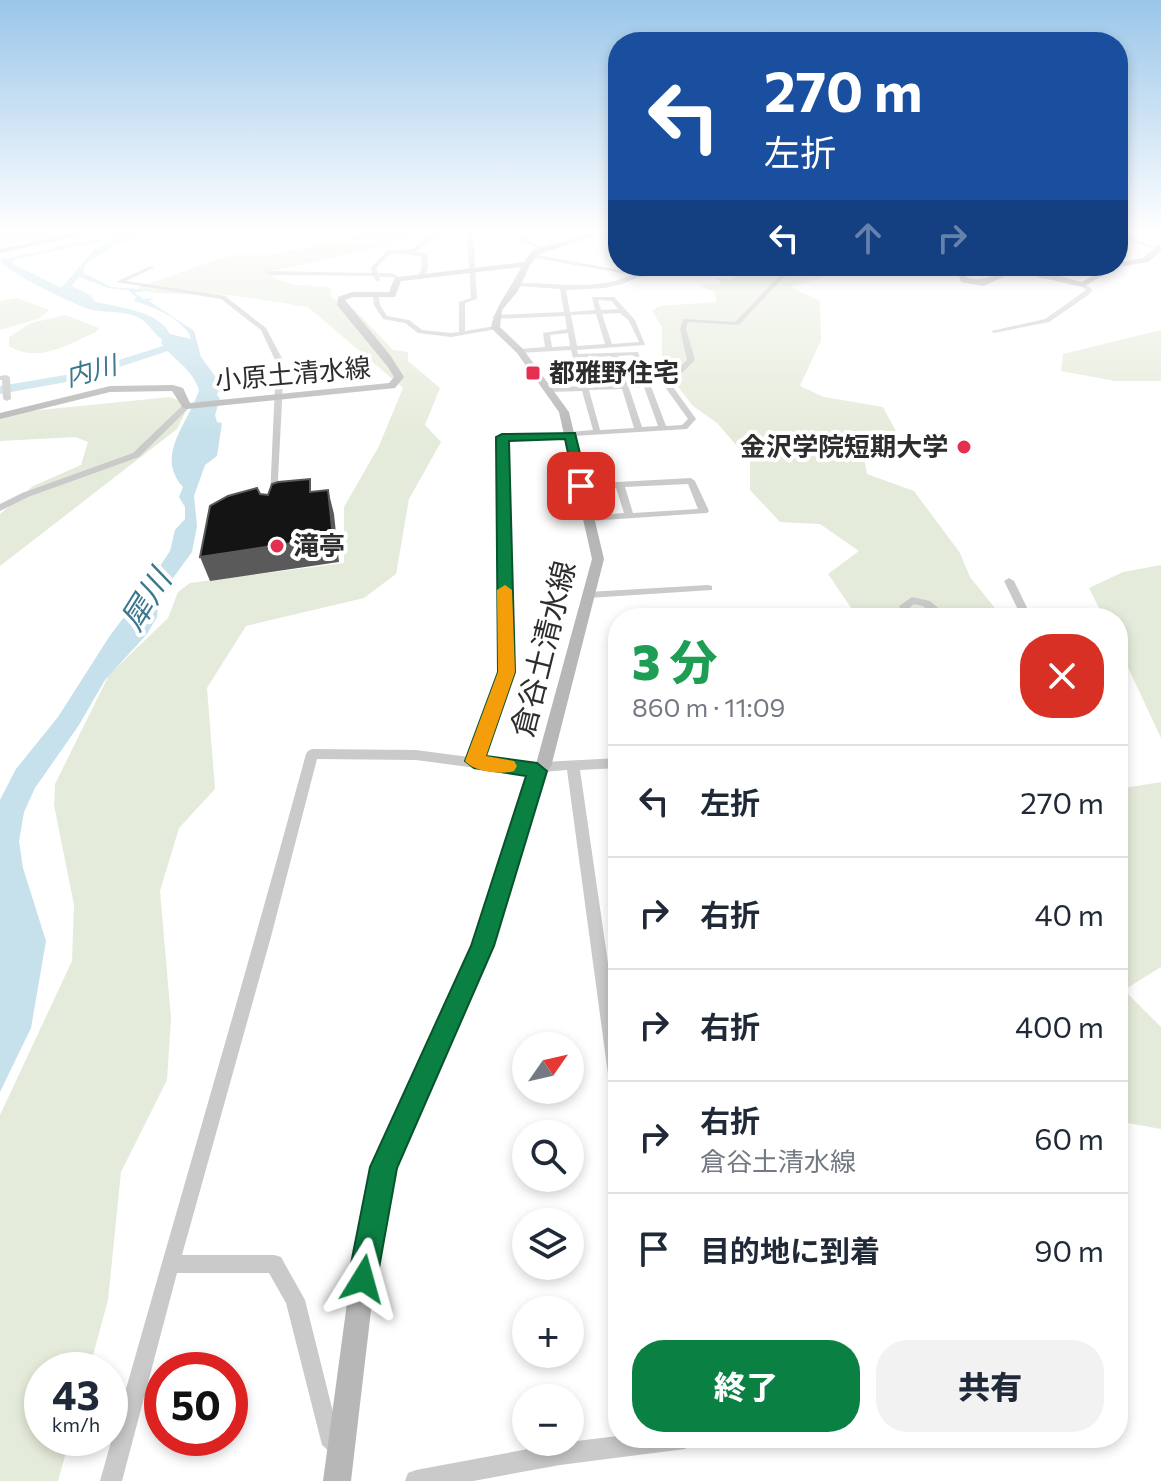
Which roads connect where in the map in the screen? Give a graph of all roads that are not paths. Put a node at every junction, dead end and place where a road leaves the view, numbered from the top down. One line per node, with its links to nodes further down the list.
1 (226, 299): 28 (street)
2 (341, 299): 28 (main road, 小原土清水線)
3 (376, 299): 17 (street)
4 (474, 299): 17 (street)
5 (507, 299): 14 (main road)
6 (565, 299): 13 (street)
7 (594, 299): 12 (street)
8 (614, 299): 11 (street)
9 (760, 299): 32 (street)
10 (1079, 299): 16 (street)
11 (622, 311): 12 (street); 18 (street)
12 (598, 312): 13 (street); 18 (street)
13 (568, 314): 14 (street); 15 (street)
14 (495, 323): 17 (street); 21 (main road, 倉谷土清水線)
15 (572, 331): 19 (street); 20 (street)
16 (994, 331)
17 (460, 335)
18 (609, 345): 20 (street)
19 (549, 349): 20 (street); 21 (street)
20 (574, 350): 22 (street); 26 (street)
21 (520, 351): 27 (main road, 倉谷土清水線)
22 (614, 354): 24 (street); 25 (street)
23 (3, 378): 29 (street)
24 (647, 385): 25 (street); 32 (street)
25 (625, 386): 26 (street); 33 (street)
26 (584, 388): 27 (street); 34 (street)
27 (550, 390): 35 (main road, 倉谷土清水線)
28 (280, 396): 30 (main road, 小原土清水線); 39 (street)
29 (7, 399)
30 (189, 406): 31 (main road, 小原土清水線); 38 (street)
31 (0, 416)
32 (663, 429): 33 (street)
33 (639, 430): 34 (street)
34 (597, 432): 35 (street)
35 (570, 435): 37 (main road, 倉谷土清水線); 48 (street)
36 (620, 485): 37 (street); 40 (street); 40 (street)
37 (581, 487): 41 (main road, 倉谷土清水線)
38 (0, 508)
39 (273, 514)
40 (629, 516): 41 (street)
41 (589, 518): 44 (main road, 倉谷土清水線)
42 (1009, 581): 47 (street)
43 (708, 588): 44 (street)
44 (588, 595): 51 (main road, 倉谷土清水線)
45 (905, 608): 46 (street)
46 (932, 608)
47 (1022, 608)
48 (474, 761): 51 (street); 53 (street)
49 (608, 764): 50 (street)
50 (573, 767): 51 (street); 52 (street)
51 (540, 769): 55 (main road, 倉谷土清水線)
52 (608, 1017)
53 (170, 1264): 55 (street); 56 (street)
54 (608, 1448): 58 (street)
55 (341, 1449): 57 (main road, 倉谷土清水線)
56 (111, 1481)
57 (337, 1481)
58 (416, 1481)

